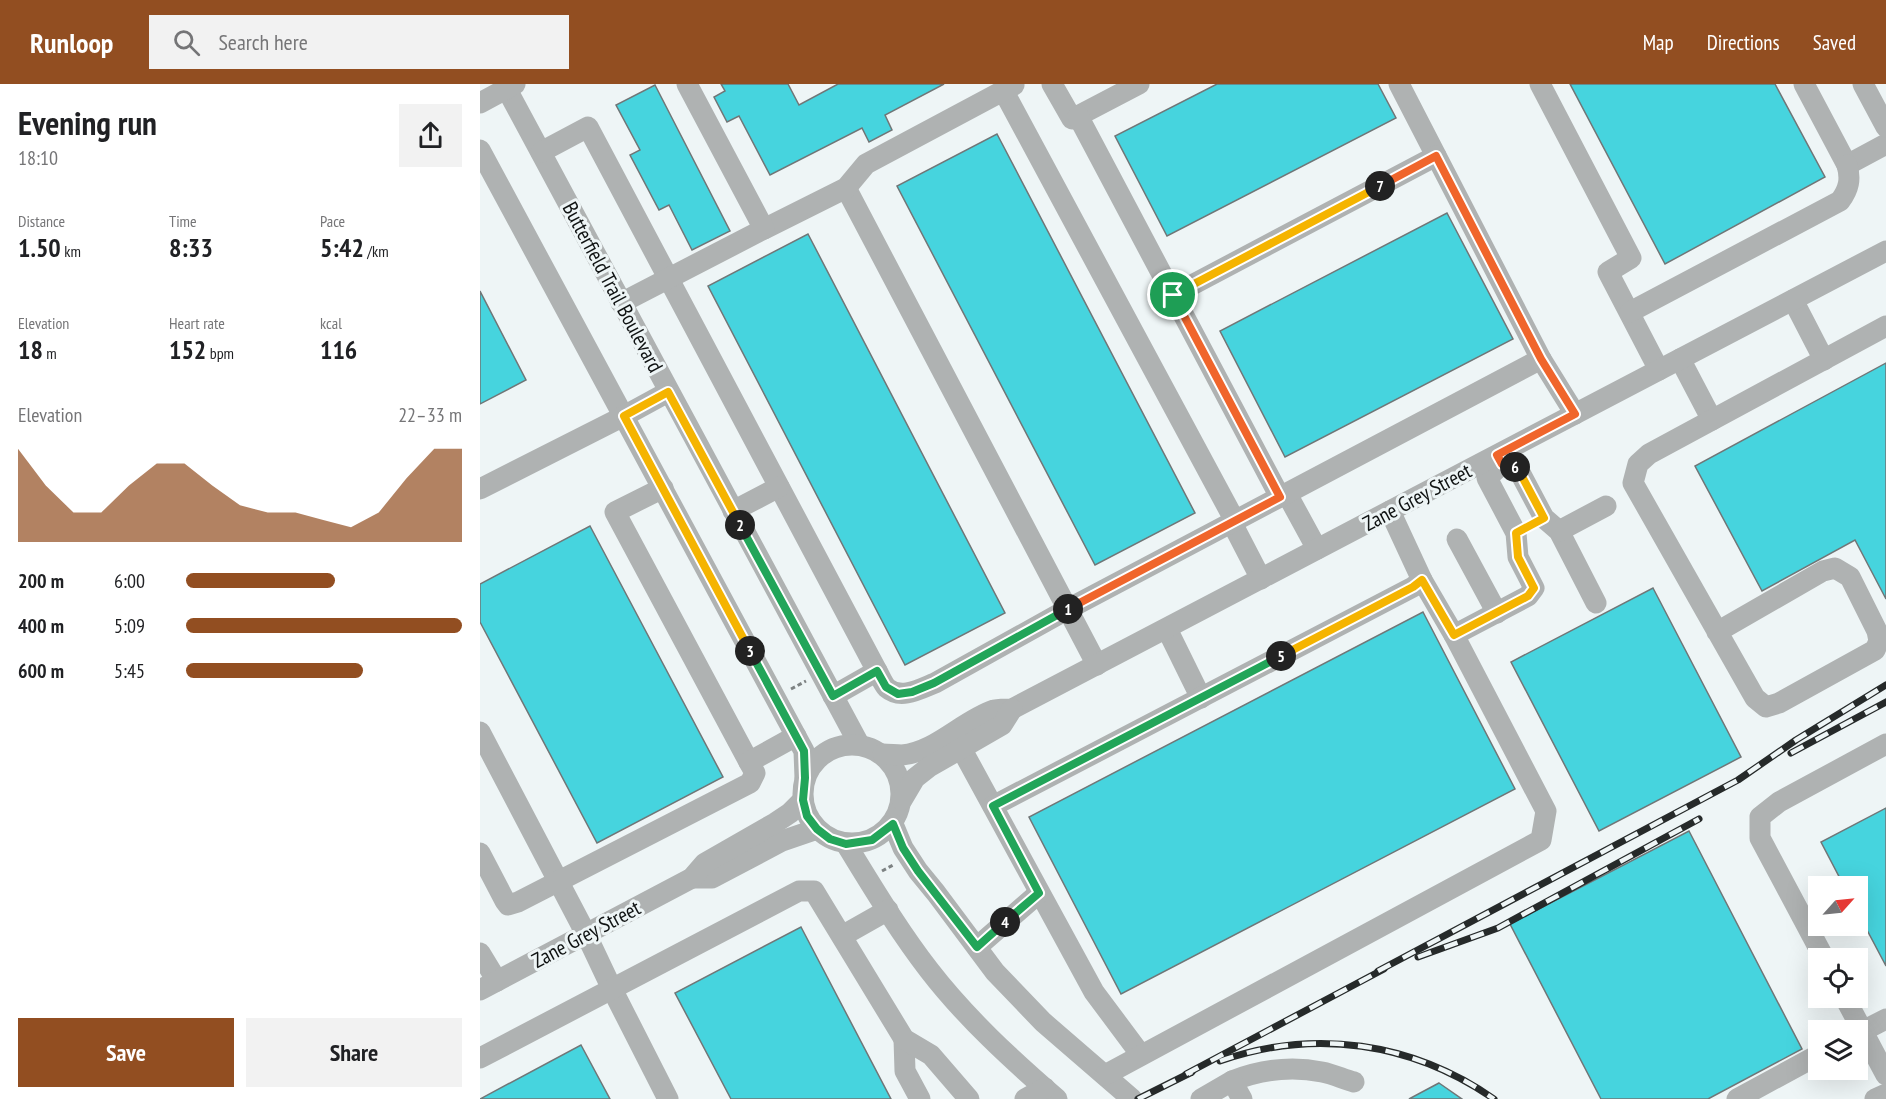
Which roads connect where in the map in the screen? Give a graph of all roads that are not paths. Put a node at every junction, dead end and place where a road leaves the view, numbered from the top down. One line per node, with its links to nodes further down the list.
1 (687, 84): 19 (street)
2 (1052, 84): 11 (street)
3 (1139, 84): 11 (street)
4 (1399, 84): 16 (street)
5 (1540, 84): 25 (street)
6 (1804, 84): 17 (street)
7 (1864, 84): 12 (street)
8 (509, 86): 10 (street); 15 (street, Butterfield Trail Boulevard)
9 (1009, 87): 18 (street); 43 (street)
10 (480, 103)
11 (1078, 116): 22 (street)
12 (1886, 127)
13 (1886, 144): 17 (street)
14 (480, 150): 33 (street)
15 (541, 152): 21 (street); 24 (street, Butterfield Trail Boulevard)
16 (1436, 156): 22 (street); 27 (street)
17 (1847, 165): 25 (street)
18 (846, 188): 19 (street); 51 (street)
19 (764, 229): 21 (street)
20 (1886, 251): 23 (street, Zane Grey Street)
21 (668, 278): 24 (street); 36 (street)
22 (1173, 295): 39 (street)
23 (1793, 300): 28 (street, Zane Grey Street); 29 (street)
24 (621, 303): 31 (street, Butterfield Trail Boulevard)
25 (1630, 312): 30 (street)
26 (1886, 326): 29 (street)
27 (1541, 359): 32 (street); 39 (street)
28 (1680, 359): 30 (street, Zane Grey Street); 34 (street)
29 (1824, 360): 34 (street)
30 (1659, 370): 32 (street, Zane Grey Street)
31 (668, 392): 33 (street); 41 (street, Butterfield Trail Boulevard)
32 (1575, 414): 35 (street, Zane Grey Street)
33 (624, 416): 37 (street); 38 (street)
34 (1712, 420): 54 (street)
35 (1500, 460): 42 (street, Zane Grey Street); 44 (street); 45 (street)
36 (779, 487): 41 (street); 57 (street)
37 (663, 488): 62 (street); 67 (street)
38 (480, 489)
39 (1283, 495): 43 (street); 47 (street)
40 (1606, 506): 44 (street)
41 (733, 511): 58 (street, Butterfield Trail Boulevard)
42 (1390, 511): 47 (street, Zane Grey Street); 49 (street)
43 (1233, 522): 48 (street); 51 (street)
44 (1551, 524): 45 (street); 50 (street)
45 (1516, 533): 52 (street)
46 (1457, 539): 52 (street)
47 (1317, 549): 48 (street, Zane Grey Street)
48 (1261, 579): 53 (street, Zane Grey Street)
49 (1422, 580): 55 (street); 59 (street)
50 (1596, 603)
51 (1068, 609): 56 (street); 57 (street)
52 (1497, 613): 55 (street)
53 (1167, 628): 56 (street, Zane Grey Street); 59 (street)
54 (1718, 632): 54 (street)
55 (1454, 635): 91 (street)
56 (1097, 665): 60 (street, Zane Grey Street)
57 (877, 671): 58 (street)
58 (833, 696): 63 (street, Butterfield Trail Boulevard)
59 (1201, 698): 71 (street)
60 (1012, 709): 65 (street, Zane Grey Street); 66 (street, Zane Grey Street)
61 (480, 732): 77 (street)
62 (796, 736): 67 (street); 68 (street)
63 (859, 744): 66 (street); 68 (street)
64 (1886, 744): 83 (street)
65 (961, 748): 70 (street, Zane Grey Street); 71 (street)
66 (883, 754): 70 (street)
67 (749, 762): 77 (street)
68 (805, 778): 69 (street)
69 (803, 800): 73 (street); 76 (street, Zane Grey Street)
70 (902, 800): 72 (street)
71 (993, 806): 78 (street)
72 (893, 824): 74 (street); 82 (street)
73 (817, 829): 74 (street); 76 (street, Zane Grey Street)
74 (846, 844): 79 (street)
75 (480, 853): 77 (street)
76 (692, 878): 80 (street, Zane Grey Street)
77 (558, 880): 80 (street)
78 (1039, 893): 82 (street); 91 (street)
79 (888, 910): 81 (street); 98 (street)
80 (586, 934): 85 (street, Zane Grey Street); 86 (street)
81 (842, 936): 86 (street); 89 (street)
82 (977, 947): 94 (street)
83 (1819, 948)
84 (480, 953): 85 (street)
85 (488, 986)
86 (612, 989): 92 (street); 100 (street)
87 (1886, 1019): 88 (street)
88 (1868, 1029)
89 (904, 1040): 101 (street); 102 (street)
90 (1868, 1046): 95 (street)
91 (1141, 1055): 94 (street)
92 (480, 1058)
93 (1808, 1060): 106 (street)
94 (1104, 1075): 104 (street)
95 (1886, 1075)
96 (1354, 1082): 97 (street)
97 (1237, 1090): 105 (street)
98 (1051, 1094): 103 (street)
99 (1886, 1094): 107 (street)
100 (668, 1099)
101 (920, 1099)
102 (969, 1099)
103 (1025, 1099)
104 (1132, 1099)
105 (1201, 1099)
106 (1737, 1099)
107 (1875, 1099)

